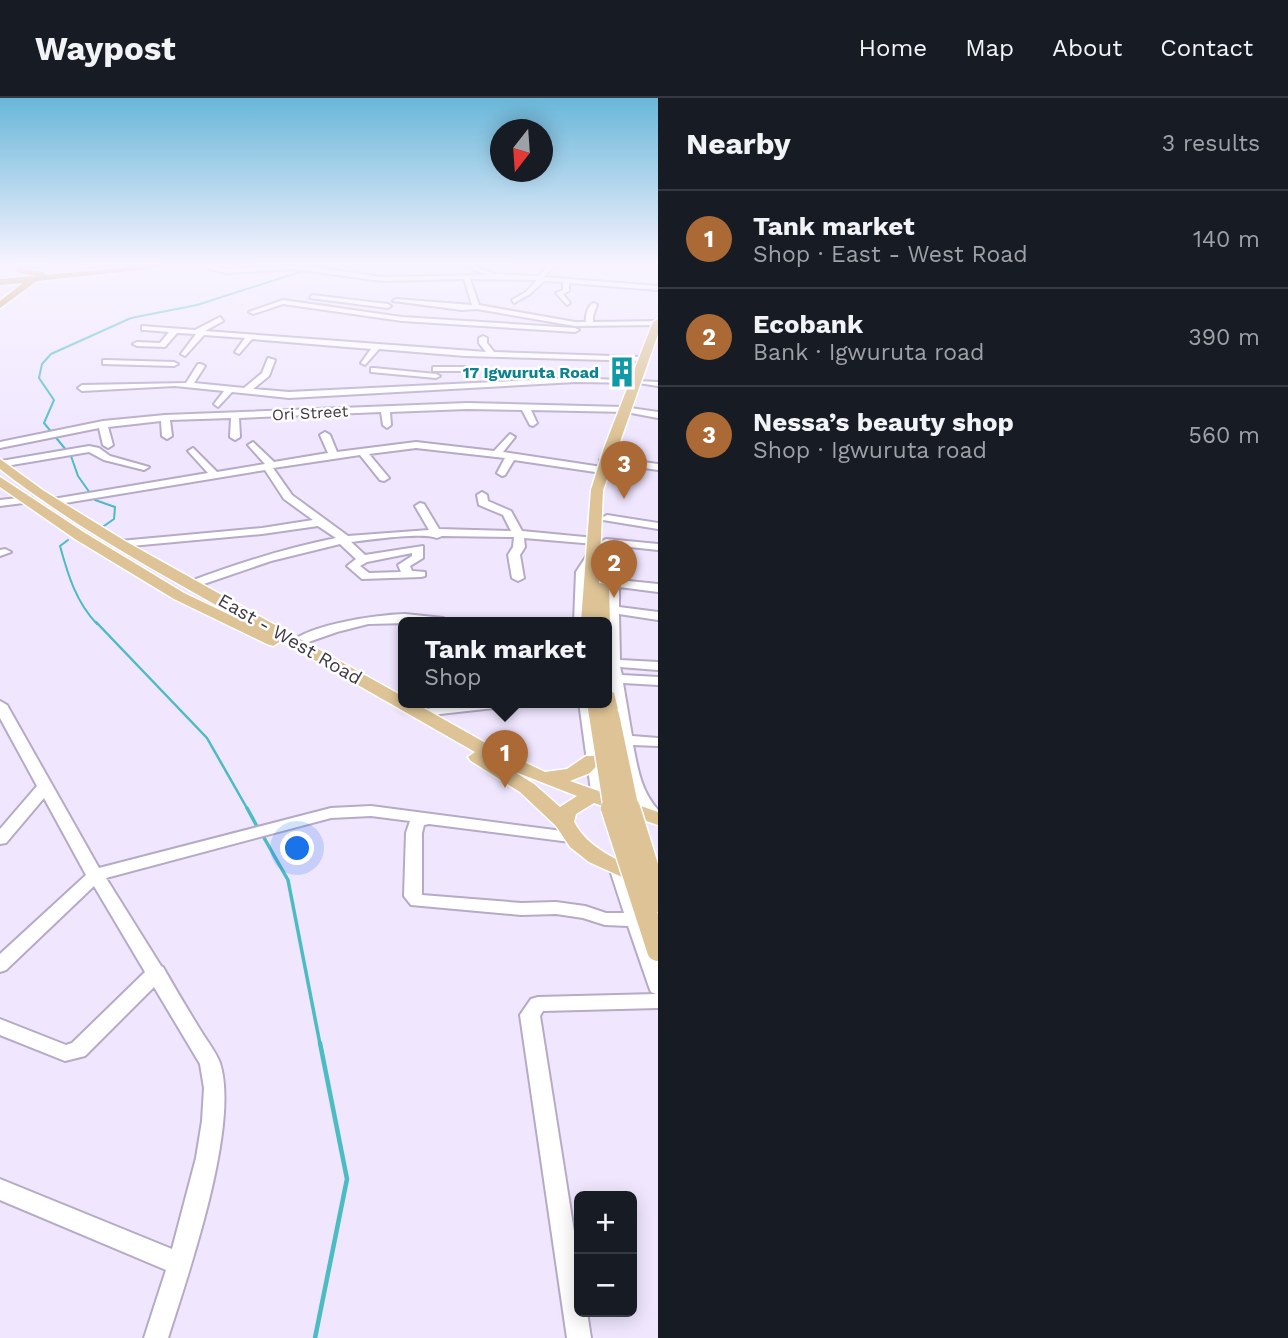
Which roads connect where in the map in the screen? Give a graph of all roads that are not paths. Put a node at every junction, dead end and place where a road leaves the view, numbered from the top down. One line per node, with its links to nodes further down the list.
1 (216, 321): 10 (street)
2 (445, 321): 7 (street)
3 (547, 321): 7 (street)
4 (590, 321): 6 (street)
5 (658, 323): 6 (street); 23 (main road)
6 (590, 324): 7 (street)
7 (575, 327): 22 (street)
8 (145, 328): 9 (street)
9 (175, 330): 10 (street); 14 (street)
10 (199, 332): 11 (street); 19 (street)
11 (250, 336): 15 (street); 17 (street)
12 (483, 338): 20 (street)
13 (658, 340): 33 (main road)
14 (137, 344)
15 (352, 344): 16 (street); 21 (street)
16 (377, 346): 18 (street); 27 (street)
17 (239, 352)
18 (443, 352): 20 (street); 32 (street)
19 (185, 354)
20 (492, 355): 22 (street)
21 (343, 356)
22 (587, 356): 23 (street)
23 (643, 359): 33 (main road)
24 (271, 360): 41 (street)
25 (106, 362): 26 (street)
26 (125, 363): 28 (street); 38 (street)
27 (365, 363)
28 (174, 364)
29 (201, 366): 36 (street)
30 (466, 369): 32 (street)
31 (374, 370): 32 (street)
32 (436, 373): 37 (street)
33 (638, 382): 35 (street); 37 (street); 46 (main road)
34 (175, 384): 36 (street); 38 (street); 42 (street)
35 (658, 384)
36 (189, 385): 40 (street)
37 (436, 386): 41 (street)
38 (115, 387): 39 (street)
39 (82, 388)
40 (231, 388): 41 (street); 43 (street)
41 (247, 390)
42 (178, 396)
43 (218, 404)
44 (525, 407): 45 (street, Ori Street); 46 (street, Ori Street); 51 (street)
45 (385, 410): 47 (street, Ori Street); 53 (street)
46 (627, 411): 48 (street, Ori Street); 68 (main road)
47 (285, 415): 49 (street, Ori Street); 54 (street)
48 (658, 415)
49 (235, 417): 50 (street, Ori Street); 57 (street)
50 (165, 418): 52 (street, Ori Street); 56 (street)
51 (533, 423)
52 (103, 424): 59 (street, Ori Street); 60 (street)
53 (387, 425)
54 (286, 427)
55 (325, 435): 65 (street)
56 (167, 436)
57 (235, 437)
58 (510, 437): 64 (street)
59 (0, 445)
60 (108, 445)
61 (253, 446): 69 (street)
62 (193, 452): 73 (street)
63 (363, 452): 64 (street); 65 (street); 74 (street)
64 (496, 454): 66 (street)
65 (334, 455): 69 (street)
66 (511, 456): 68 (street); 72 (street)
67 (0, 464): 70 (street); 78 (main road, East - West Road)
68 (607, 464): 71 (street); 81 (main road); 89 (main road)
69 (269, 466): 73 (street); 82 (street)
70 (144, 467)
71 (658, 467)
72 (502, 473)
73 (215, 475): 78 (street)
74 (384, 478)
75 (0, 481): 77 (main road, East - West Road)
76 (482, 495): 85 (street)
77 (27, 500): 79 (street); 108 (main road, East - West Road)
78 (53, 502): 87 (main road, East - West Road)
79 (0, 503)
80 (420, 506): 84 (street)
81 (607, 518): 83 (street); 89 (main road)
82 (324, 523): 86 (street); 87 (street)
83 (658, 526)
84 (437, 535): 85 (street); 86 (street)
85 (519, 535): 89 (street); 93 (street)
86 (344, 540): 90 (street); 95 (street)
87 (120, 544): 95 (main road, East - West Road)
88 (658, 547): 89 (street)
89 (600, 548): 94 (street); 97 (main road); 100 (street); 101 (main road)
90 (363, 559): 92 (street); 92 (street)
91 (421, 574): 92 (street)
92 (408, 575)
93 (517, 578)
94 (612, 583): 96 (street); 97 (street)
95 (192, 584): 102 (main road, East - West Road)
96 (658, 588)
97 (607, 616): 98 (street)
98 (658, 616)
99 (407, 617): 102 (street)
100 (580, 617)
101 (590, 617)
102 (297, 642): 108 (main road, East - West Road)
103 (612, 655): 104 (street)
104 (613, 663): 105 (street); 106 (street)
105 (612, 666)
106 (658, 666)
107 (658, 681): 109 (street)
108 (359, 684): 110 (main road, East - West Road); 127 (main road, East - West Road)
109 (612, 696)
110 (398, 703)
111 (0, 707): 123 (street)
112 (408, 708): 118 (main road, East - West Road)
113 (444, 708): 118 (street)
114 (601, 708): 121 (street)
115 (603, 708): 134 (main road, bridge)
116 (604, 708): 132 (main road, bridge)
117 (607, 708): 119 (street)
118 (422, 715): 122 (main road, East - West Road)
119 (625, 740): 120 (street); 125 (street)
120 (658, 742)
121 (593, 760): 122 (main road); 124 (street)
122 (536, 775): 124 (main road, East - West Road)
123 (46, 785): 128 (street); 130 (street)
124 (595, 797): 125 (main road, East - West Road); 127 (main road)
125 (657, 818)
126 (423, 820): 127 (street); 130 (street); 133 (street)
127 (567, 829): 129 (main road, East - West Road)
128 (0, 839)
129 (617, 867): 131 (main road, East - West Road); 133 (street)
130 (96, 875): 135 (street); 136 (street)
131 (658, 884)
132 (658, 901)
133 (635, 920): 137 (street)
134 (658, 950)
135 (0, 965)
136 (157, 972): 139 (street); 141 (street)
137 (658, 987)
138 (658, 1001): 143 (street)
139 (0, 1027)
140 (0, 1189): 141 (street)
141 (180, 1264): 142 (street)
142 (156, 1338)
143 (579, 1338)

